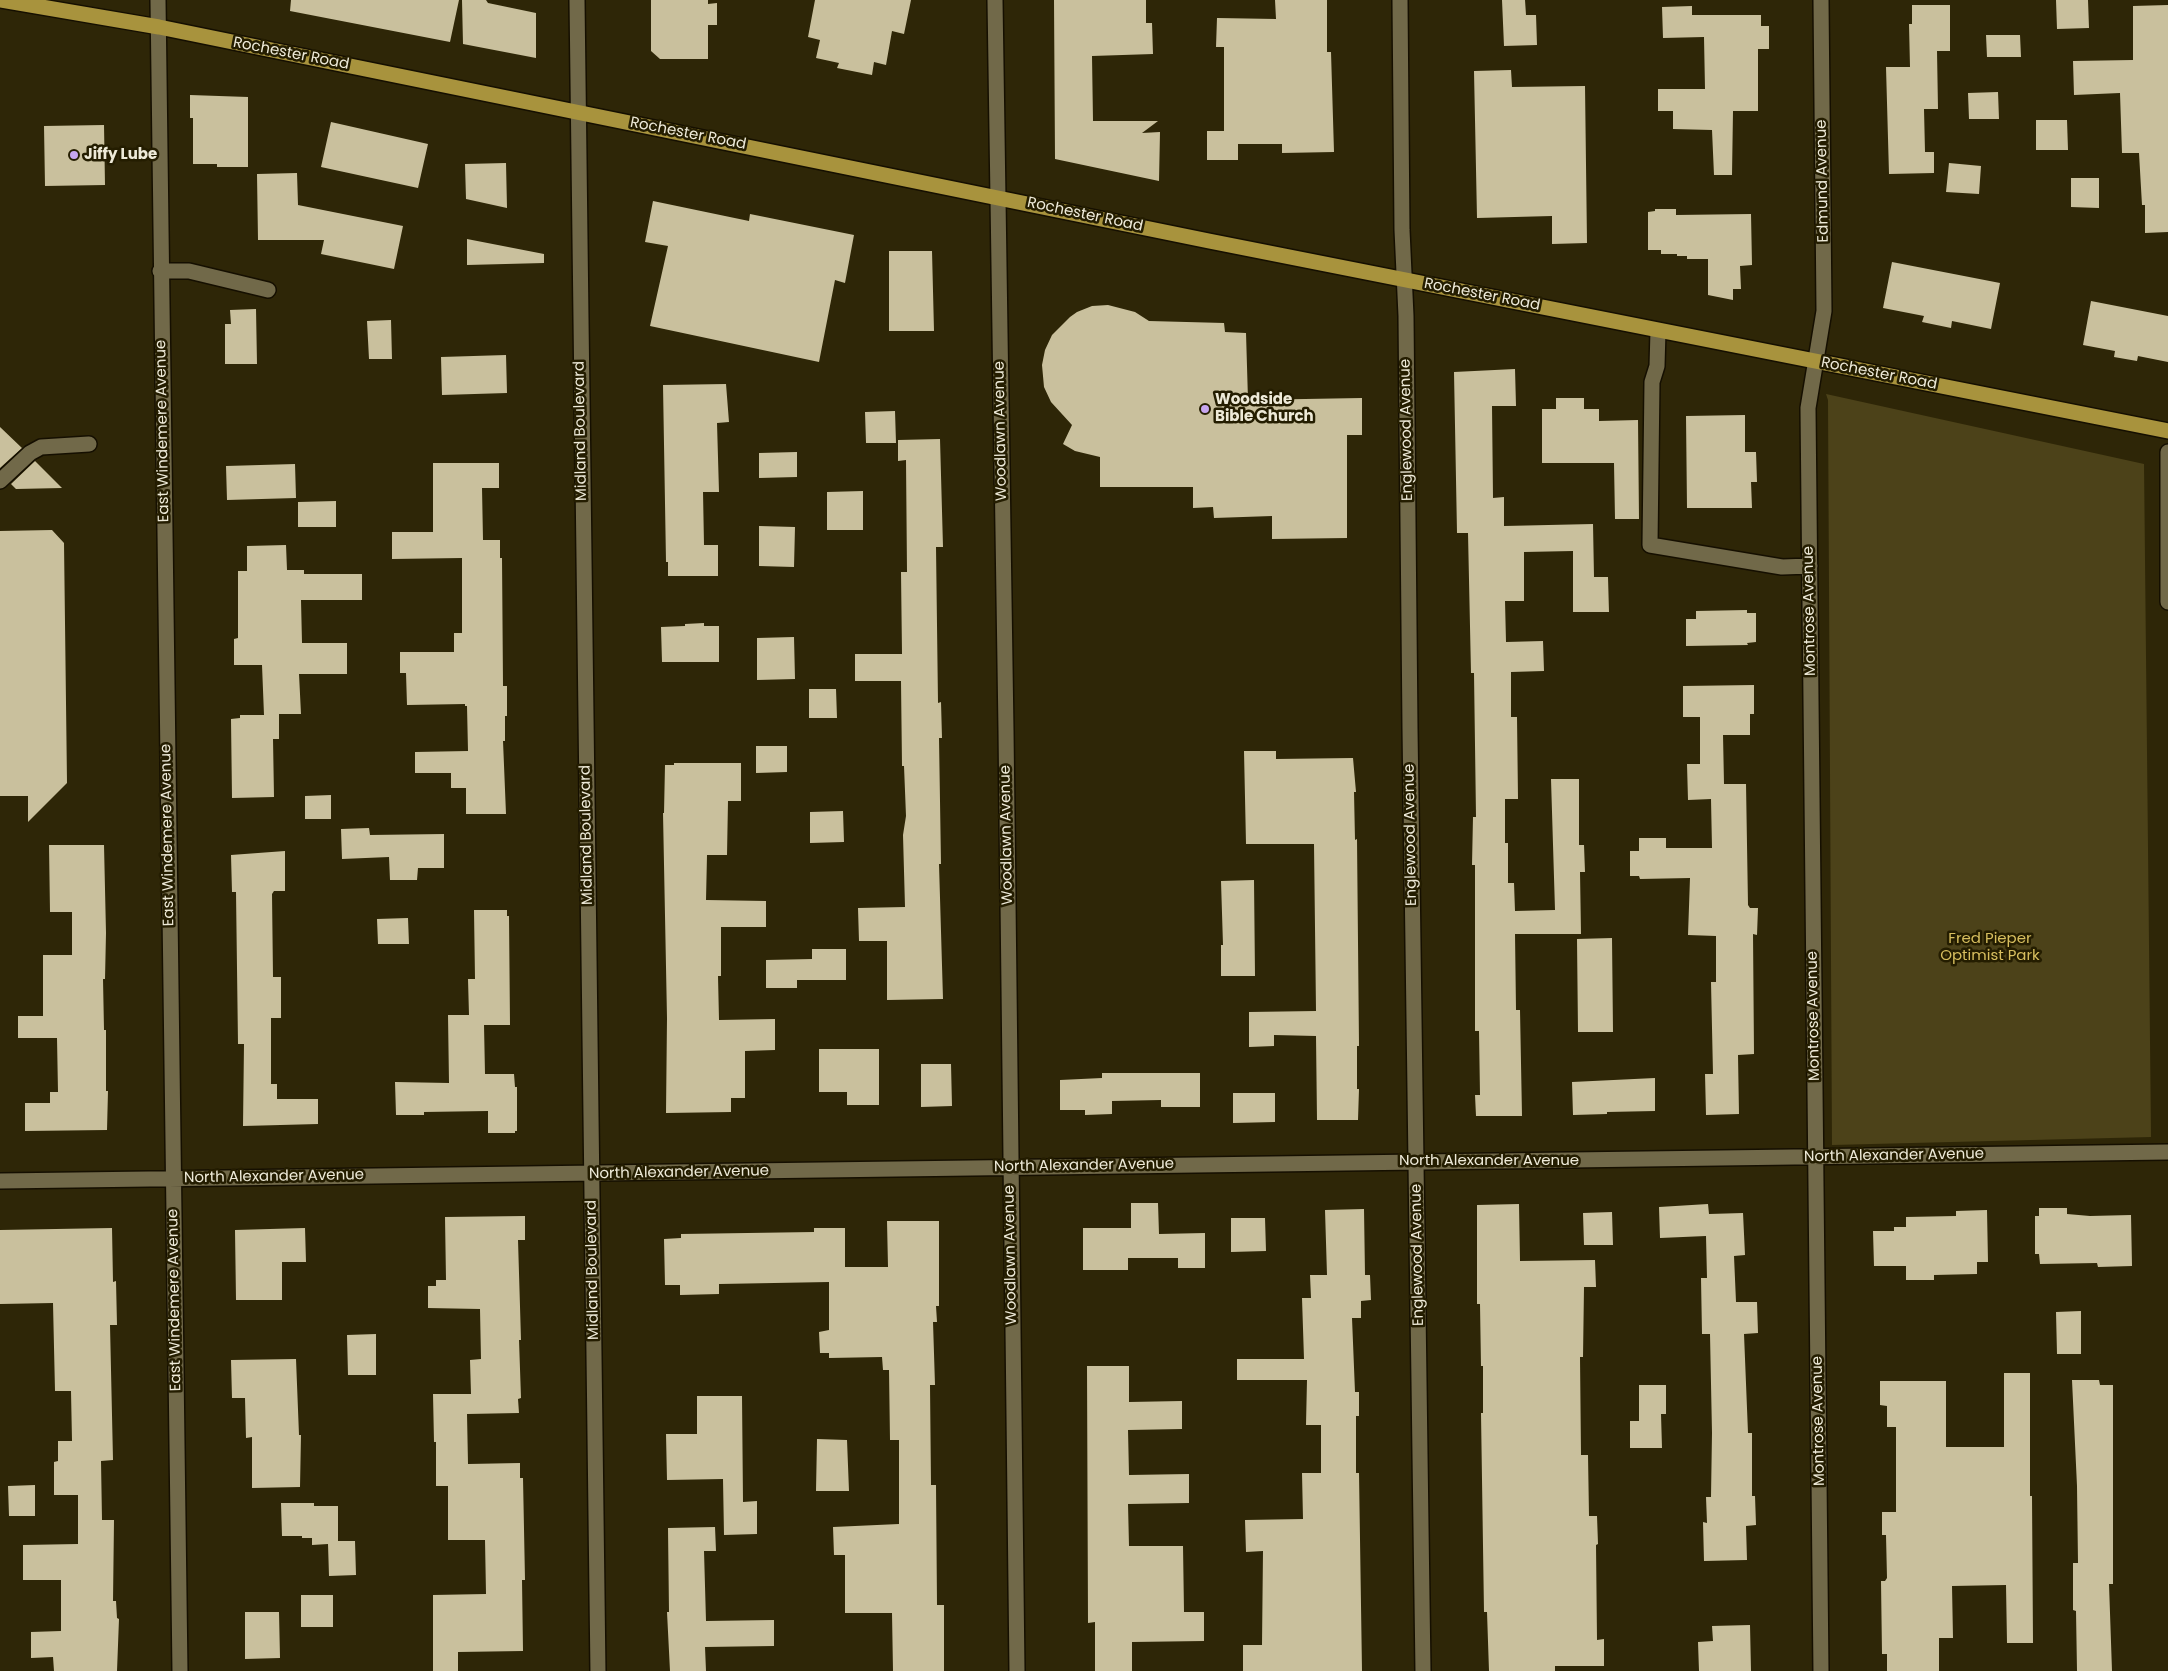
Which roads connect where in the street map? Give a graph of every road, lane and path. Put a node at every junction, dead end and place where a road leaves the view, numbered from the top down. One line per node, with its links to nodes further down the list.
1 (1, 0): 7 (main road, Rochester Road)
2 (158, 0): 7 (street, East Windemere Avenue)
3 (577, 0): 8 (street, Midland Boulevard)
4 (995, 0): 9 (street, Woodlawn Avenue)
5 (1400, 0): 11 (street, Englewood Avenue)
6 (1821, 0): 14 (street, Edmund Avenue)
7 (159, 28): 8 (main road, Rochester Road); 10 (street, East Windemere Avenue)
8 (579, 112): 9 (main road, Rochester Road); 25 (street, Midland Boulevard)
9 (998, 197): 11 (main road, Rochester Road); 24 (street, Woodlawn Avenue)
10 (160, 271): 12 (street); 26 (street, East Windemere Avenue)
11 (1405, 280): 13 (main road, Rochester Road); 23 (street, Englewood Avenue)
12 (268, 290)
13 (1658, 331): 14 (main road, Rochester Road); 19 (street)
14 (1817, 362): 15 (main road, Rochester Road); 19 (street, Montrose Avenue)
15 (2168, 431)
16 (89, 444): 18 (street)
17 (2168, 452): 20 (street)
18 (0, 481)
19 (1810, 566): 22 (street, Montrose Avenue)
20 (2168, 602)
21 (2168, 1152): 22 (street, North Alexander Avenue)
22 (1816, 1158): 23 (street, North Alexander Avenue); 32 (street, Montrose Avenue)
23 (1416, 1162): 24 (street, North Alexander Avenue); 31 (street, Englewood Avenue)
24 (1010, 1167): 25 (street, North Alexander Avenue); 30 (street, Woodlawn Avenue)
25 (592, 1174): 26 (street, North Alexander Avenue); 29 (street, Midland Boulevard)
26 (173, 1179): 27 (street, North Alexander Avenue); 28 (street, East Windemere Avenue)
27 (0, 1181)
28 (180, 1671)
29 (598, 1671)
30 (1017, 1671)
31 (1423, 1671)
32 (1821, 1671)

